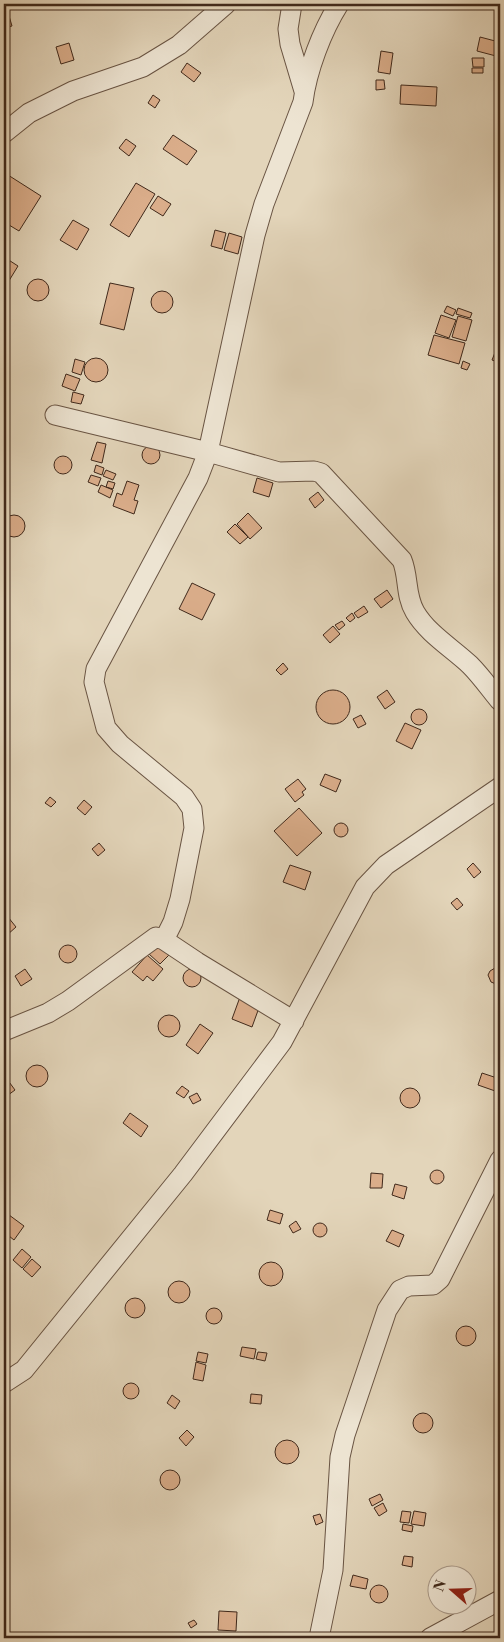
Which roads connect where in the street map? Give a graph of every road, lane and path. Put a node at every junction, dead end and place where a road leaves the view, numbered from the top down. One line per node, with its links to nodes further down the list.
1 (226, 4): 5 (street)
2 (292, 4): 4 (street)
3 (338, 4): 4 (street)
4 (304, 92): 7 (street)
5 (4, 133)
6 (56, 415): 7 (street)
7 (208, 452): 8 (street); 10 (street)
8 (500, 701)
9 (500, 787): 11 (street)
10 (164, 940): 11 (street); 12 (street)
11 (294, 1021): 14 (street)
12 (4, 1031)
13 (500, 1160): 16 (street)
14 (4, 1383)
15 (500, 1600): 17 (street)
16 (319, 1638)
17 (430, 1638)

